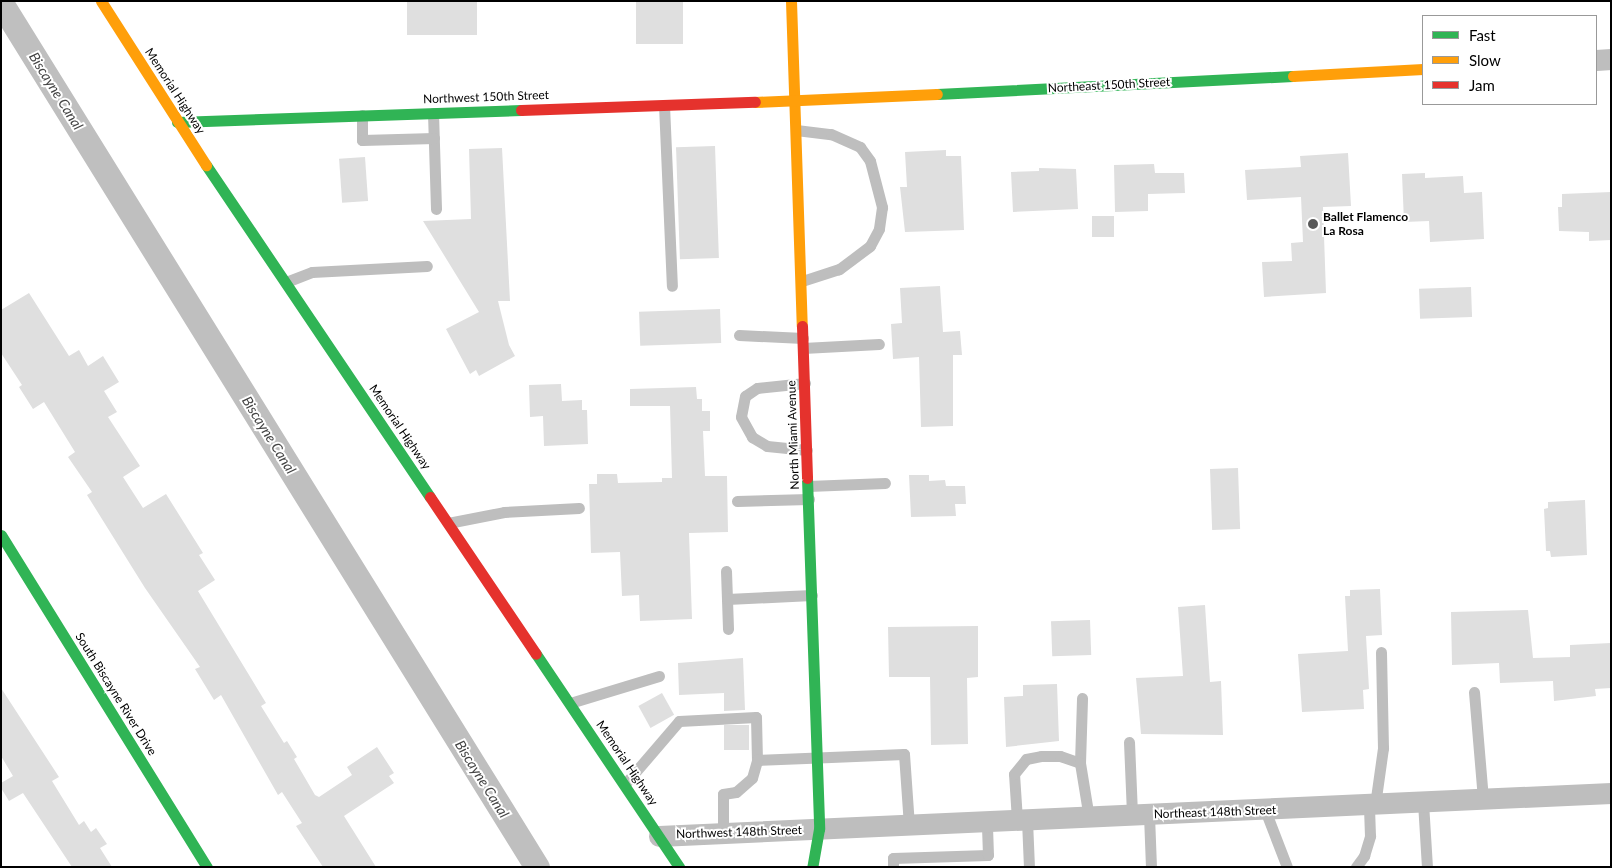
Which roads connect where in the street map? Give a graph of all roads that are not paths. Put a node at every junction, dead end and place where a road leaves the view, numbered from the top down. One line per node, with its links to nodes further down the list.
1 (101, 1): 10 (street, Memorial Highway)
2 (791, 1): 6 (street, North Miami Avenue)
3 (1611, 59): 4 (street)
4 (1597, 60)
5 (1422, 69): 6 (street, Northeast 150th Street)
6 (795, 101): 7 (street, Northwest 150th Street); 11 (street, North Miami Avenue)
7 (664, 105): 8 (street, Northwest 150th Street); 17 (lane)
8 (433, 113): 9 (street, Northwest 150th Street); 12 (lane)
9 (362, 115): 10 (street, Northwest 150th Street); 12 (lane)
10 (177, 122): 16 (street, Memorial Highway)
11 (796, 130): 15 (street, North Miami Avenue); 15 (lane)
12 (434, 138): 13 (lane)
13 (436, 210)
14 (427, 266): 16 (lane)
15 (801, 281): 19 (street, North Miami Avenue)
16 (286, 282): 28 (street, Memorial Highway)
17 (672, 286)
18 (739, 335): 19 (lane)
19 (803, 343): 20 (lane); 21 (street, North Miami Avenue)
20 (879, 344)
21 (804, 383): 22 (street, North Miami Avenue); 22 (lane)
22 (807, 450): 24 (street, North Miami Avenue)
23 (885, 483): 24 (lane)
24 (808, 486): 25 (street, North Miami Avenue)
25 (808, 499): 26 (lane); 31 (street, North Miami Avenue)
26 (737, 501)
27 (579, 508): 28 (lane)
28 (448, 522): 38 (street, Memorial Highway)
29 (1, 535): 57 (street, South Biscayne River Drive)
30 (726, 572): 32 (lane)
31 (812, 595): 32 (lane); 40 (street, North Miami Avenue)
32 (727, 599): 33 (lane)
33 (728, 629)
34 (1381, 652): 47 (lane)
35 (659, 676): 38 (lane)
36 (1474, 692): 45 (lane)
37 (1082, 698): 42 (lane)
38 (570, 703): 43 (street, Memorial Highway)
39 (1129, 742): 49 (lane)
40 (817, 758): 41 (lane); 53 (lane); 54 (street, North Miami Avenue)
41 (757, 760): 43 (lane); 55 (lane)
42 (1080, 763): 50 (lane); 51 (lane)
43 (624, 784): 56 (street, Memorial Highway)
44 (1611, 794): 45 (street, Northeast 148th Street)
45 (1483, 800): 46 (street, Northeast 148th Street)
46 (1423, 802): 47 (street, Northeast 148th Street); 66 (lane)
47 (1372, 805): 48 (street, Northeast 148th Street); 65 (lane)
48 (1265, 810): 49 (street, Northeast 148th Street); 64 (lane)
49 (1141, 815): 50 (street, Northeast 148th Street); 63 (lane)
50 (1089, 818): 51 (street, Northeast 148th Street)
51 (1022, 820): 52 (street, Northeast 148th Street); 62 (lane)
52 (987, 822): 53 (street, Northeast 148th Street); 61 (lane)
53 (909, 825): 54 (street, Northeast 148th Street)
54 (819, 829): 55 (street, Northwest 148th Street); 59 (street, North Miami Avenue); 60 (street)
55 (723, 833): 56 (street, Northwest 148th Street)
56 (659, 836): 58 (street, Memorial Highway)
57 (207, 867)
58 (679, 867)
59 (812, 867)
60 (823, 867)
61 (894, 867)
62 (1029, 867)
63 (1151, 867)
64 (1287, 867)
65 (1356, 867)
66 (1427, 867)

